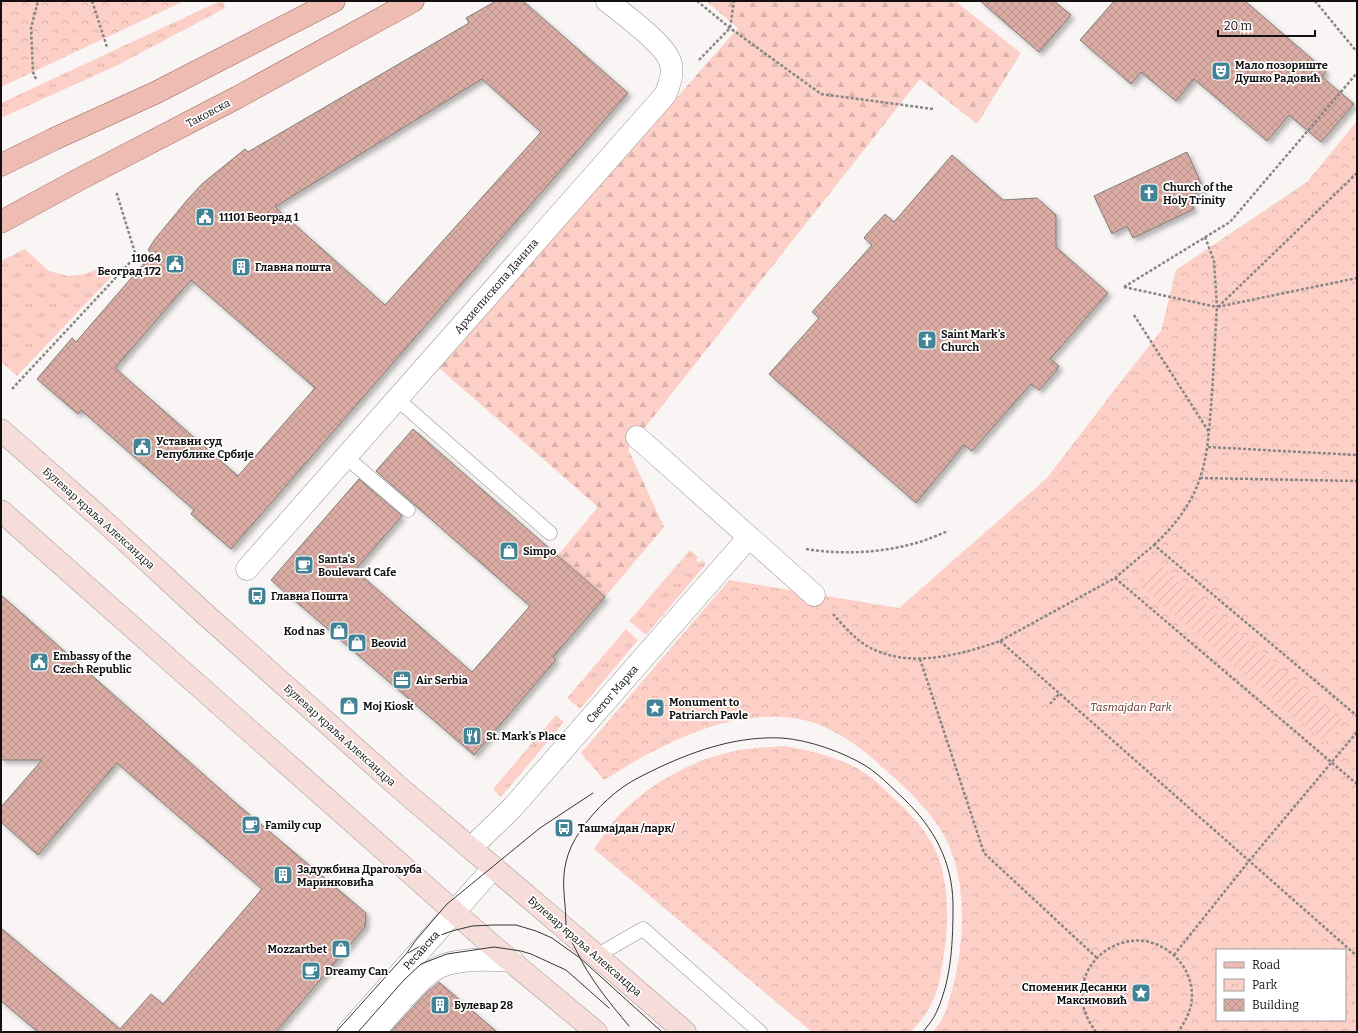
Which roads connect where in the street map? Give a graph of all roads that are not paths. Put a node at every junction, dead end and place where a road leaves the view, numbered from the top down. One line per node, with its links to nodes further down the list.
1 (334, 1): 4 (main road)
2 (413, 1): 7 (main road, Таковска)
3 (607, 1): 8 (street, Архиепископа Данила)
4 (54, 139): 5 (main road); 6 (main road)
5 (1, 148)
6 (1, 165)
7 (1, 222)
8 (397, 399): 11 (street, Архиепископа Данила); 14 (lane)
9 (1, 430): 18 (main road, Булевар краља Александра)
10 (637, 437): 15 (street)
11 (346, 457): 12 (lane); 16 (street, Архиепископа Данила)
12 (408, 510)
13 (1, 511): 20 (main road)
14 (550, 533)
15 (749, 537): 17 (street); 18 (street, Светог Марка)
16 (246, 569)
17 (814, 595)
18 (471, 848): 19 (main road, Булевар краља Александра)
19 (494, 867): 20 (street, Ресавска); 21 (main road, Булевар краља Александра)
20 (455, 911): 22 (main road); 23 (street, Ресавска)
21 (596, 956): 26 (main road, Булевар краља Александра); 27 (lane)
22 (513, 962): 24 (street, Ресавска); 25 (main road)
23 (348, 1032)
24 (374, 1032)
25 (596, 1032)
26 (685, 1032)
27 (760, 1032)

